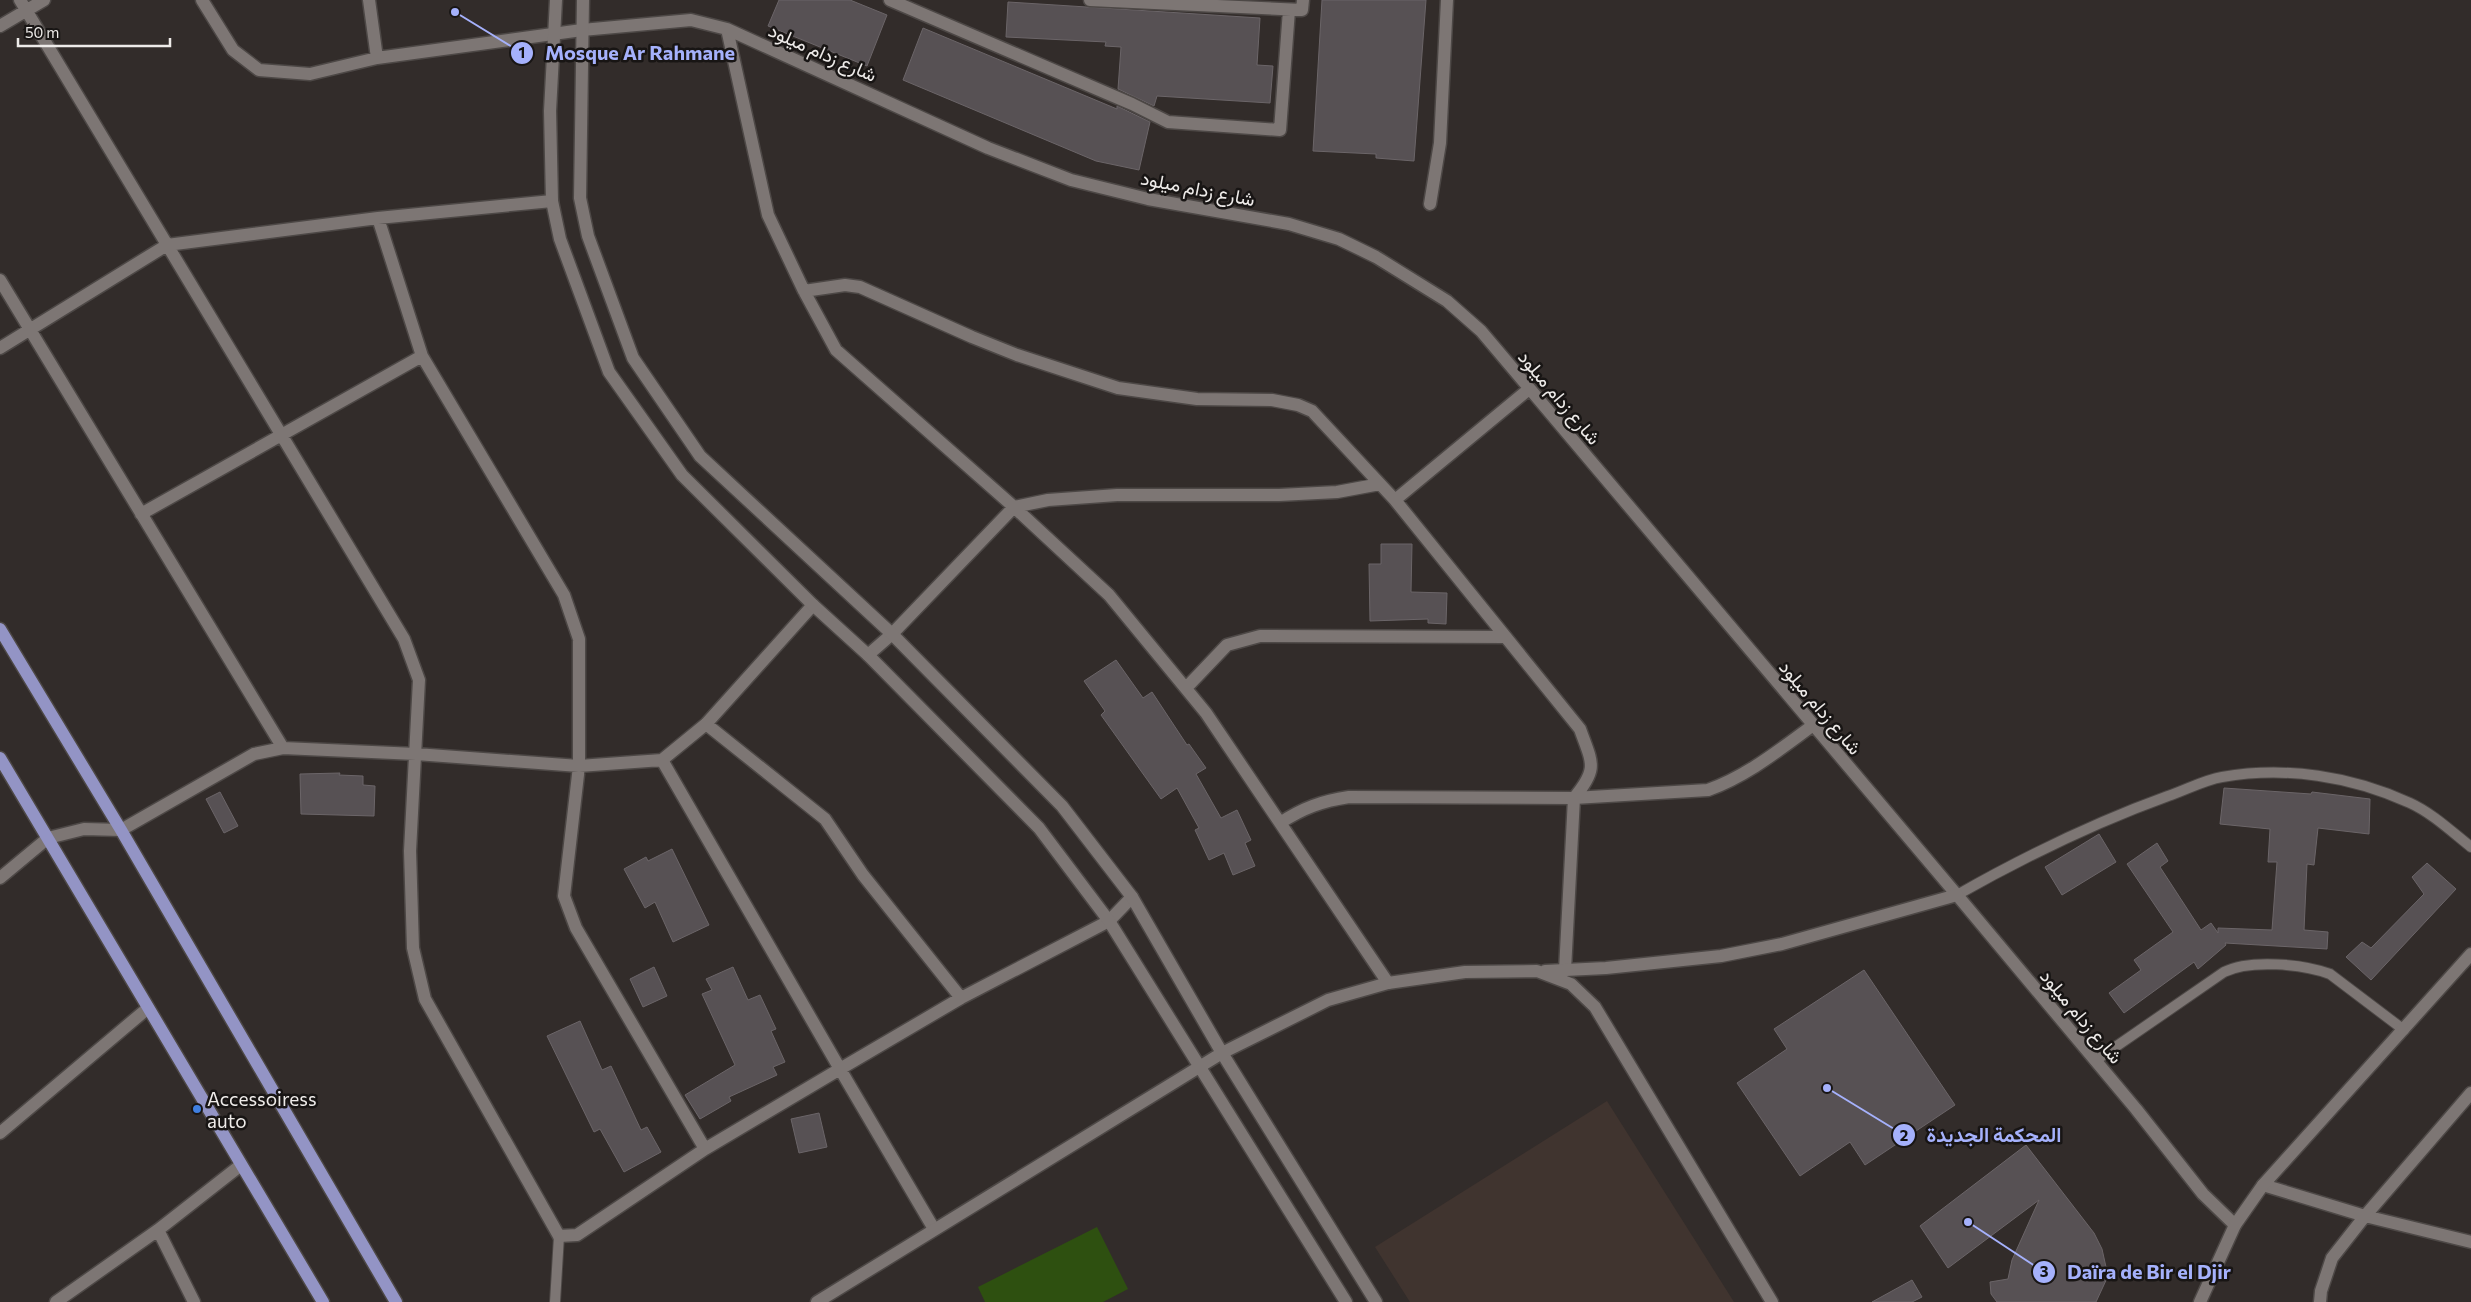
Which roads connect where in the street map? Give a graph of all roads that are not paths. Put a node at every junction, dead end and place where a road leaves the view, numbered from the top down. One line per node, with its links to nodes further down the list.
1 (44, 0): 10 (street)
2 (202, 0): 16 (street, شارع زدام ميلود)
3 (369, 0): 16 (street)
4 (556, 0): 15 (street)
5 (583, 0): 14 (street)
6 (890, 0): 11 (street)
7 (1090, 0): 11 (street)
8 (1303, 0): 11 (street)
9 (1447, 0): 18 (street)
10 (23, 5): 12 (street); 20 (street)
11 (1289, 10)
12 (0, 26)
13 (727, 29): 14 (street, شارع زدام ميلود); 22 (street); 26 (street, شارع زدام ميلود)
14 (582, 30): 15 (street, شارع زدام ميلود); 34 (street)
15 (554, 34): 16 (street, شارع زدام ميلود); 17 (street)
16 (377, 58)
17 (552, 201): 19 (street); 32 (street)
18 (1430, 204)
19 (378, 218): 20 (street); 25 (street)
20 (168, 245): 23 (street); 27 (street)
21 (0, 280): 23 (street)
22 (804, 291): 28 (street); 30 (street)
23 (30, 330): 24 (street); 31 (street)
24 (0, 348)
25 (422, 356): 27 (street); 44 (street)
26 (1529, 389): 29 (street); 39 (street, شارع زدام ميلود)
27 (281, 434): 31 (street); 41 (street)
28 (1380, 484): 29 (street); 30 (street)
29 (1395, 500): 35 (street)
30 (1014, 507): 34 (street); 37 (street)
31 (141, 514): 40 (street)
32 (813, 605): 36 (street); 38 (street)
33 (0, 628): 47 (main road)
34 (892, 634): 36 (street); 52 (street)
35 (1506, 637): 37 (street); 45 (street)
36 (868, 656): 53 (street)
37 (1186, 688): 46 (street)
38 (706, 724): 43 (street); 58 (street)
39 (1812, 726): 45 (street); 51 (street, شارع زدام ميلود)
40 (283, 748): 41 (street); 47 (street)
41 (416, 754): 44 (street); 74 (street)
42 (0, 758): 48 (main road)
43 (662, 760): 44 (street); 64 (street)
44 (579, 766): 67 (street)
45 (1574, 798): 46 (street); 55 (street)
46 (1280, 823): 57 (street)
47 (121, 830): 48 (street); 80 (main road)
48 (48, 838): 50 (street); 59 (main road)
49 (2471, 847): 51 (lane)
50 (0, 878)
51 (1956, 895): 55 (street); 62 (street, شارع زدام ميلود)
52 (1132, 897): 53 (street); 61 (street)
53 (1109, 921): 58 (street); 63 (street)
54 (2471, 954): 60 (street)
55 (1565, 970): 56 (street)
56 (1538, 971): 57 (street); 85 (street)
57 (1388, 983): 61 (street)
58 (961, 998): 64 (street)
59 (148, 1008): 66 (street); 68 (main road)
60 (2404, 1030): 62 (lane); 69 (street)
61 (1222, 1053): 63 (street); 84 (street)
62 (2095, 1061): 71 (street, شارع زدام ميلود)
63 (1201, 1068): 72 (street); 83 (street)
64 (840, 1069): 67 (street); 72 (street)
65 (2471, 1093): 70 (street)
66 (0, 1133)
67 (706, 1149): 74 (street)
68 (241, 1165): 73 (street); 79 (main road)
69 (2263, 1185): 70 (street); 71 (street)
70 (2365, 1216): 75 (street); 88 (street)
71 (2235, 1224): 76 (street)
72 (934, 1229): 82 (street)
73 (158, 1230): 77 (street); 78 (street)
74 (559, 1236): 81 (lane)
75 (2471, 1242)
76 (2211, 1280): 86 (street); 87 (street)
77 (56, 1302)
78 (194, 1302)
79 (322, 1302)
80 (396, 1302)
81 (555, 1302)
82 (817, 1302)
83 (1346, 1302)
84 (1376, 1302)
85 (1772, 1302)
86 (2200, 1302)
87 (2209, 1302)
88 (2320, 1302)

